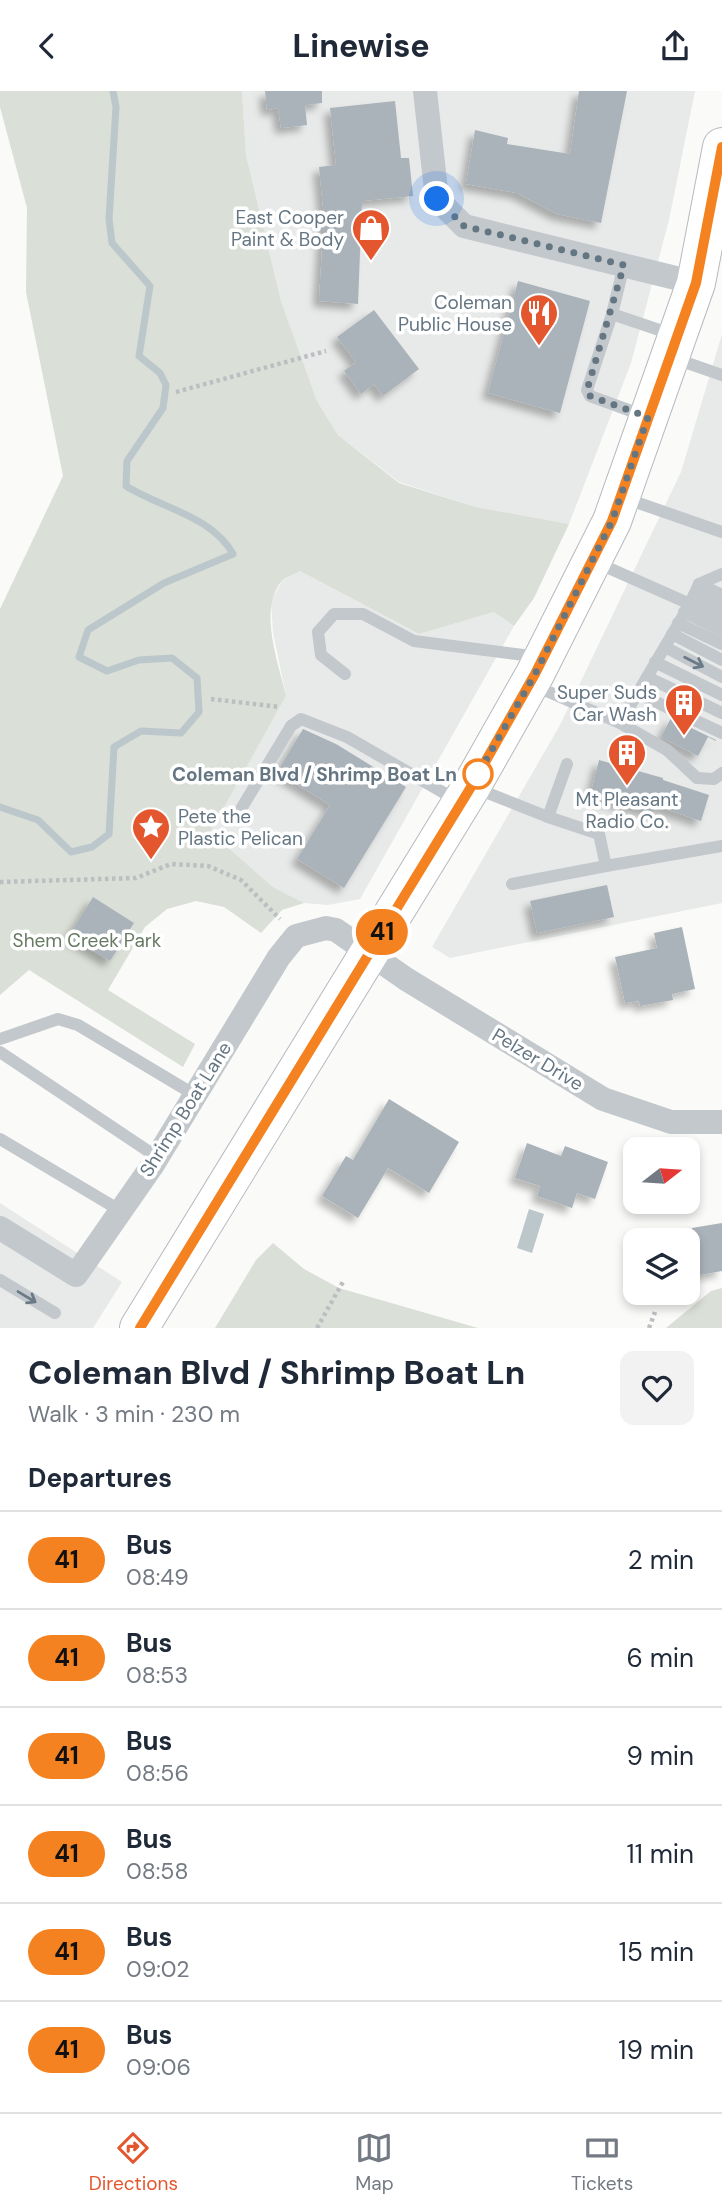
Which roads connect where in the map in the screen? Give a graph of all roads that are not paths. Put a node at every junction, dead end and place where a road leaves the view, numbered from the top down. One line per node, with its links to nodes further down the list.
1 (425, 91): 4 (street)
2 (722, 147): 3 (main road)
3 (703, 263): 4 (street); 6 (main road)
4 (624, 265): 5 (lane)
5 (612, 314): 6 (lane); 8 (lane)
6 (673, 347): 7 (lane); 8 (main road)
7 (722, 375)
8 (648, 417): 9 (main road)
9 (621, 496): 10 (lane); 11 (main road)
10 (722, 532)
11 (592, 560): 15 (lane); 22 (main road)
12 (722, 574): 15 (lane)
13 (722, 595): 15 (lane)
14 (722, 607): 15 (lane)
15 (686, 609): 16 (lane); 17 (lane); 18 (lane); 19 (lane); 20 (lane)
16 (722, 619)
17 (722, 631)
18 (722, 644)
19 (665, 647): 21 (lane); 25 (lane, one-way to 25)
20 (722, 660)
21 (655, 662): 24 (lane); 27 (lane)
22 (536, 671): 23 (lane); 29 (lane); 33 (main road)
23 (345, 674)
24 (647, 677): 26 (lane); 28 (lane)
25 (722, 677)
26 (637, 693): 29 (lane); 30 (lane)
27 (722, 695)
28 (722, 713)
29 (620, 723): 32 (lane)
30 (722, 733)
31 (567, 764): 35 (lane)
32 (722, 773)
33 (466, 795): 34 (lane); 35 (lane); 39 (main road)
34 (238, 814)
35 (548, 817): 37 (lane)
36 (722, 846): 37 (lane)
37 (606, 866): 38 (lane)
38 (512, 884)
39 (371, 952): 42 (street, Shrimp Boat Lane); 43 (street, Pelzer Drive); 50 (main road)
40 (0, 1039): 42 (lane)
41 (0, 1052): 45 (lane)
42 (195, 1095): 45 (street, Shrimp Boat Lane)
43 (722, 1122)
44 (0, 1139): 46 (lane)
45 (157, 1157): 46 (street, Shrimp Boat Lane)
46 (121, 1211): 47 (street, Shrimp Boat Lane)
47 (0, 1228)
48 (0, 1280): 49 (lane, one-way to 49)
49 (55, 1313)
50 (139, 1328)

